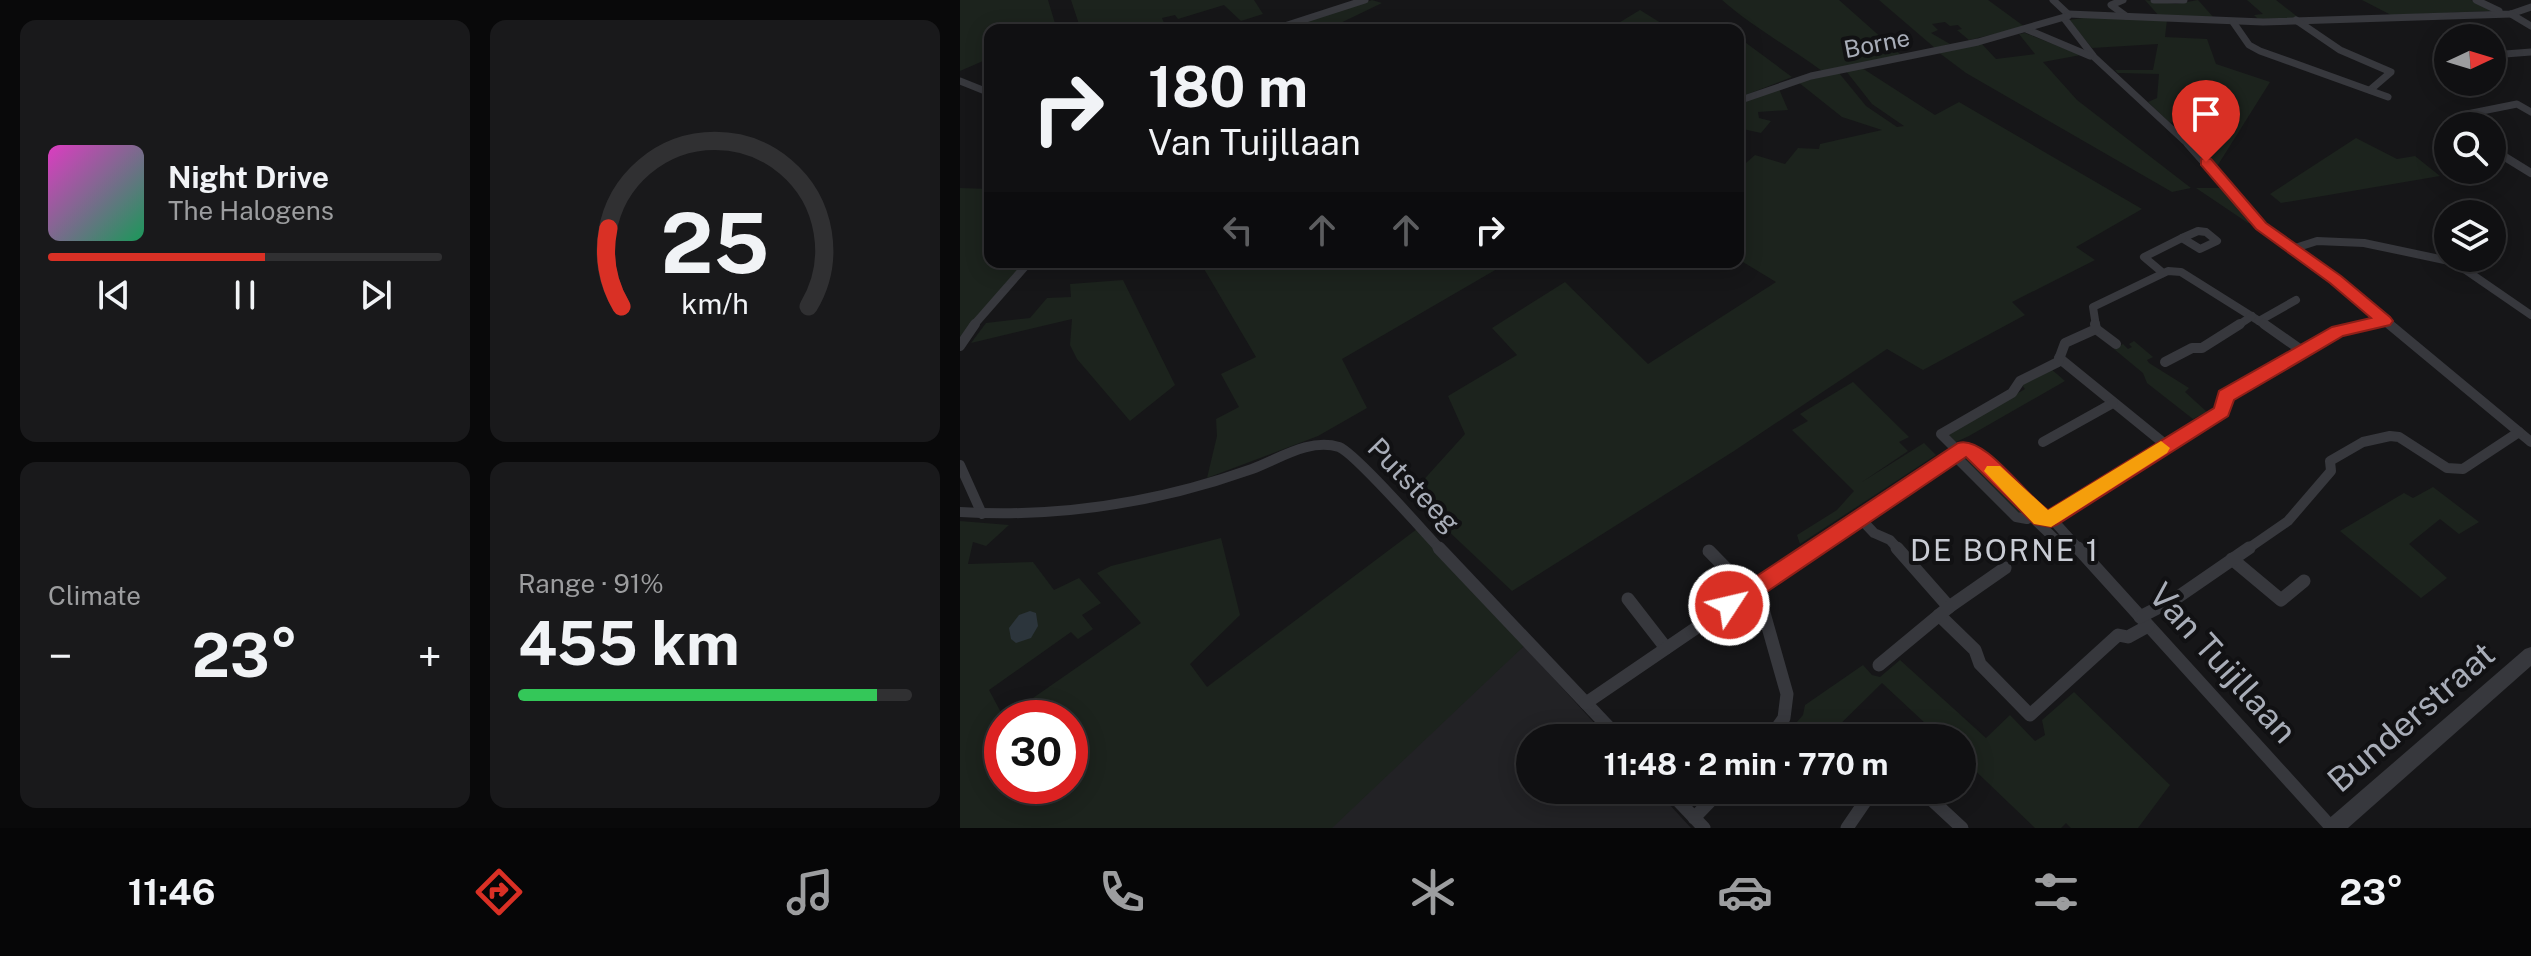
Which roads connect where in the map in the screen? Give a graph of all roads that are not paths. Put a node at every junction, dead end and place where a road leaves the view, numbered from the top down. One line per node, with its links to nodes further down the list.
1 (1365, 0): 14 (street)
2 (2053, 0): 10 (street)
3 (2123, 0): 11 (street)
4 (2154, 0): 5 (street)
5 (2184, 0)
6 (2476, 0): 8 (street)
7 (2531, 7): 9 (street)
8 (2500, 12): 9 (street); 12 (street, Borne)
9 (2511, 14): 15 (street)
10 (2066, 16): 11 (street, Borne); 16 (street, Borne); 19 (street)
11 (2126, 16): 13 (street, Borne)
12 (2296, 20): 13 (street, Borne); 21 (street)
13 (2233, 22): 21 (street)
14 (1291, 24)
15 (2531, 26)
16 (2026, 29): 19 (street); 24 (street, Borne)
17 (2531, 52): 18 (street)
18 (2506, 55)
19 (2094, 57): 30 (street)
20 (960, 81): 22 (street)
21 (2370, 90): 23 (street)
22 (984, 91)
23 (2388, 97)
24 (1744, 99)
25 (2477, 112): 26 (street)
26 (2531, 112)
27 (2506, 158): 28 (street)
28 (2531, 173)
29 (2182, 238): 32 (street)
30 (2292, 249): 34 (street); 36 (street)
31 (1024, 268): 39 (street)
32 (2163, 273): 35 (street); 37 (street)
33 (2296, 300): 35 (street)
34 (2531, 315)
35 (2256, 318): 40 (street); 42 (street)
36 (2384, 321): 40 (street); 44 (street)
37 (2096, 329): 38 (street); 41 (street)
38 (2116, 344)
39 (960, 346)
40 (2304, 352): 47 (street)
41 (2059, 358): 43 (street); 48 (street)
42 (2165, 362)
43 (2113, 403): 45 (street); 47 (street)
44 (2519, 432): 46 (street); 57 (street)
45 (2043, 442)
46 (2531, 442)
47 (2166, 445): 54 (street)
48 (1955, 452): 52 (street, Van Tuijllaan); 52 (street, Van Tuijllaan); 53 (street)
49 (960, 465): 51 (street)
50 (960, 512): 51 (street, Putsteeg)
51 (982, 514): 67 (street, Putsteeg)
52 (2034, 515): 54 (street, Van Tuijllaan); 55 (street, Van Tuijllaan)
53 (1858, 516): 60 (street); 62 (street)
54 (2051, 518): 55 (street, Van Tuijllaan)
55 (2069, 539): 63 (street, Van Tuijllaan)
56 (1709, 551): 60 (street)
57 (2232, 559): 59 (street); 63 (street)
58 (2005, 568): 62 (street)
59 (2304, 581)
60 (1754, 588): 64 (street); 69 (street)
61 (1628, 599): 64 (street)
62 (1944, 611): 63 (street); 66 (street)
63 (2144, 622): 77 (street, Van Tuijllaan)
64 (1666, 648): 67 (street)
65 (2531, 655): 77 (street, Bunderstraat)
66 (1879, 665)
67 (1586, 703): 68 (street, Putsteeg)
68 (1606, 724)
69 (1783, 724)
70 (1681, 804): 74 (street)
71 (1712, 804): 74 (street)
72 (1863, 804): 75 (street)
73 (1936, 804): 76 (street)
74 (1699, 823)
75 (1847, 828)
76 (1962, 828)
77 (2333, 828)

